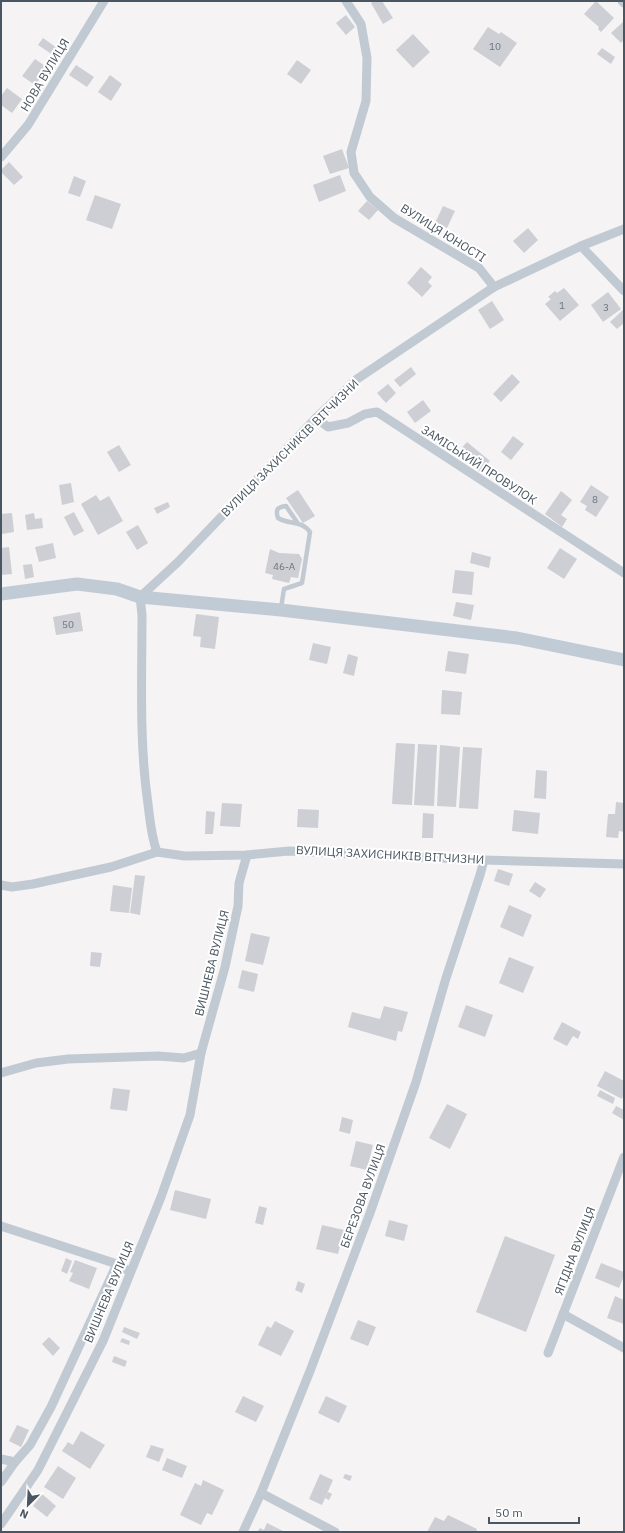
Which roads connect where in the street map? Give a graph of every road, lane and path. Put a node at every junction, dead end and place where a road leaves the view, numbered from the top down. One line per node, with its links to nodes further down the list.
1 (104, 1): 5 (street, НОВА ВУЛИЦЯ)
2 (346, 1): 8 (street, ВУЛИЦЯ ЮНОСТІ)
3 (622, 1): 4 (street)
4 (624, 3)
5 (1, 157)
6 (624, 229): 7 (street, ВУЛИЦЯ ЗАХИСНИКІВ ВІТЧИЗНИ)
7 (581, 246): 8 (street, ВУЛИЦЯ ЗАХИСНИКІВ ВІТЧИЗНИ); 9 (street)
8 (494, 287): 10 (street, ВУЛИЦЯ ЗАХИСНИКІВ ВІТЧИЗНИ)
9 (624, 291)
10 (316, 418): 12 (street, ЗАМІСЬКИЙ ПРОВУЛОК); 14 (street, ВУЛИЦЯ ЗАХИСНИКІВ ВІТЧИЗНИ)
11 (297, 522): 11 (lane); 15 (lane)
12 (624, 573)
13 (1, 594): 14 (street)
14 (140, 597): 15 (street); 17 (street)
15 (281, 610): 16 (street)
16 (624, 660)
17 (157, 852): 18 (street, ВУЛИЦЯ ЗАХИСНИКІВ ВІТЧИЗНИ); 21 (street, ВУЛИЦЯ ЗАХИСНИКІВ ВІТЧИЗНИ)
18 (247, 855): 19 (street, ВУЛИЦЯ ЗАХИСНИКІВ ВІТЧИЗНИ); 22 (street, ВИШНЕВА ВУЛИЦЯ)
19 (484, 860): 20 (street, ВУЛИЦЯ ЗАХИСНИКІВ ВІТЧИЗНИ); 34 (street, БЕРЕЗОВА ВУЛИЦЯ)
20 (624, 864)
21 (1, 885)
22 (201, 1053): 23 (street); 27 (street, ВИШНЕВА ВУЛИЦЯ)
23 (1, 1073)
24 (624, 1157): 28 (street, ЯГІДНА ВУЛИЦЯ)
25 (1, 1226): 26 (street)
26 (117, 1264): 27 (street); 32 (street)
27 (130, 1272): 35 (street, ВИШНЕВА ВУЛИЦЯ)
28 (563, 1314): 29 (street); 30 (street, ЯГІДНА ВУЛИЦЯ)
29 (624, 1348)
30 (548, 1353)
31 (1, 1459): 32 (street)
32 (15, 1462): 33 (street)
33 (1, 1482)
34 (261, 1493): 36 (street, БЕРЕЗОВА ВУЛИЦЯ); 37 (street)
35 (1, 1524)
36 (243, 1532)
37 (335, 1532)

